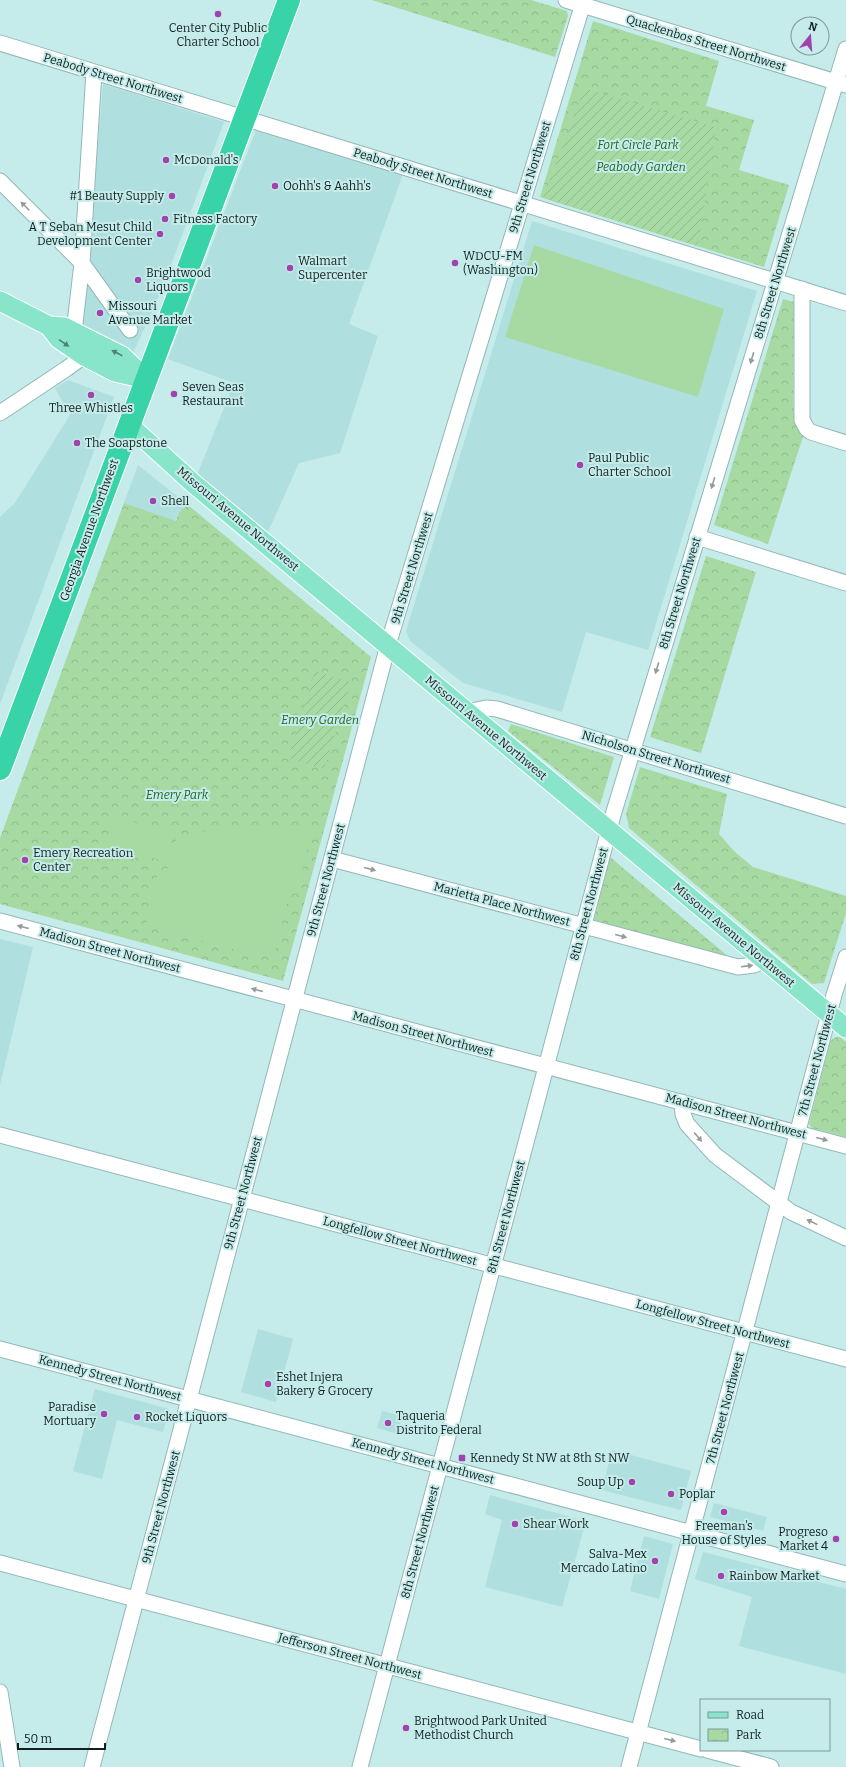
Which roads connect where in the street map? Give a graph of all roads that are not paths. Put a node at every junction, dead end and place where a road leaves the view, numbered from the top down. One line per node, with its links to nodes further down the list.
1 (289, 0): 8 (highway, Georgia Avenue Northwest)
2 (566, 0): 3 (street, Quackenbos Street Northwest)
3 (583, 2): 7 (street, Quackenbos Street Northwest); 10 (street, 9th Street Northwest)
4 (0, 44): 6 (street, Peabody Street Northwest)
5 (846, 49): 7 (street, 8th Street Northwest)
6 (94, 72): 8 (street, Peabody Street Northwest); 11 (street)
7 (841, 84): 12 (street, 8th Street Northwest)
8 (244, 118): 10 (street, Peabody Street Northwest); 20 (highway, Georgia Avenue Northwest)
9 (0, 181): 11 (street, one-way to 9)
10 (522, 203): 12 (street, Peabody Street Northwest); 26 (street, 9th Street Northwest)
11 (82, 264): 17 (street); 18 (street)
12 (775, 281): 13 (street, Peabody Street Northwest); 24 (street, 8th Street Northwest, one-way to 24)
13 (802, 289): 15 (street, Peabody Street Northwest); 23 (street)
14 (0, 301): 16 (main road)
15 (846, 302)
16 (49, 326): 18 (main road); 19 (main road, one-way to 19)
17 (130, 330)
18 (74, 332): 20 (main road, one-way to 18)
19 (84, 356): 20 (main road); 21 (street)
20 (146, 379): 22 (highway, Georgia Avenue Northwest)
21 (0, 413)
22 (128, 424): 26 (main road, Missouri Avenue Northwest); 29 (highway, Georgia Avenue Northwest)
23 (846, 443)
24 (697, 537): 25 (street); 28 (street, 8th Street Northwest, one-way to 28)
25 (846, 583)
26 (388, 645): 27 (main road, Missouri Avenue Northwest); 32 (street, 9th Street Northwest)
27 (466, 712): 28 (street, Nicholson Street Northwest); 31 (main road, Missouri Avenue Northwest)
28 (632, 750): 30 (street, Nicholson Street Northwest); 31 (street, 8th Street Northwest)
29 (0, 769)
30 (846, 816)
31 (609, 831): 34 (street, 8th Street Northwest); 36 (main road, Missouri Avenue Northwest)
32 (332, 859): 34 (street, Marietta Place Northwest, one-way to 34); 37 (street, 9th Street Northwest)
33 (0, 920): 37 (street, Madison Street Northwest, one-way to 33)
34 (584, 926): 36 (street, Marietta Place Northwest, one-way to 36); 40 (street, 8th Street Northwest)
35 (846, 957): 38 (street, 7th Street Northwest)
36 (764, 960): 38 (main road, Missouri Avenue Northwest)
37 (295, 1000): 40 (street, Madison Street Northwest); 45 (street, 9th Street Northwest)
38 (829, 1014): 39 (main road, Missouri Avenue Northwest); 42 (street, 7th Street Northwest)
39 (846, 1028)
40 (546, 1066): 41 (street, Madison Street Northwest); 48 (street, 8th Street Northwest)
41 (682, 1102): 42 (street, Madison Street Northwest); 46 (street, one-way to 46)
42 (798, 1133): 44 (street, Madison Street Northwest, one-way to 44); 46 (street, 7th Street Northwest)
43 (0, 1135): 45 (street, Longfellow Street Northwest)
44 (846, 1146)
45 (242, 1199): 48 (street, Longfellow Street Northwest); 52 (street, 9th Street Northwest)
46 (779, 1203): 47 (street, one-way to 46); 49 (street, 7th Street Northwest)
47 (846, 1238)
48 (493, 1266): 49 (street, Longfellow Street Northwest); 53 (street, 8th Street Northwest)
49 (745, 1333): 51 (street, Longfellow Street Northwest); 54 (street, 7th Street Northwest)
50 (0, 1349): 52 (street, Kennedy Street Northwest)
51 (846, 1359)
52 (189, 1399): 53 (street, Kennedy Street Northwest); 57 (street, 9th Street Northwest)
53 (440, 1466): 54 (street, Kennedy Street Northwest); 58 (street, 8th Street Northwest)
54 (692, 1533): 56 (street, Kennedy Street Northwest); 60 (street, 7th Street Northwest)
55 (0, 1563): 57 (street, Jefferson Street Northwest)
56 (846, 1574)
57 (136, 1600): 58 (street, Jefferson Street Northwest); 64 (street, 9th Street Northwest)
58 (387, 1666): 60 (street, Jefferson Street Northwest); 65 (street, 8th Street Northwest)
59 (0, 1692): 63 (street)
60 (638, 1732): 61 (street, Jefferson Street Northwest, one-way to 61); 66 (street, 7th Street Northwest)
61 (700, 1748)
62 (711, 1751): 67 (street)
63 (12, 1767)
64 (92, 1767)
65 (360, 1767)
66 (629, 1767)
67 (771, 1767)

